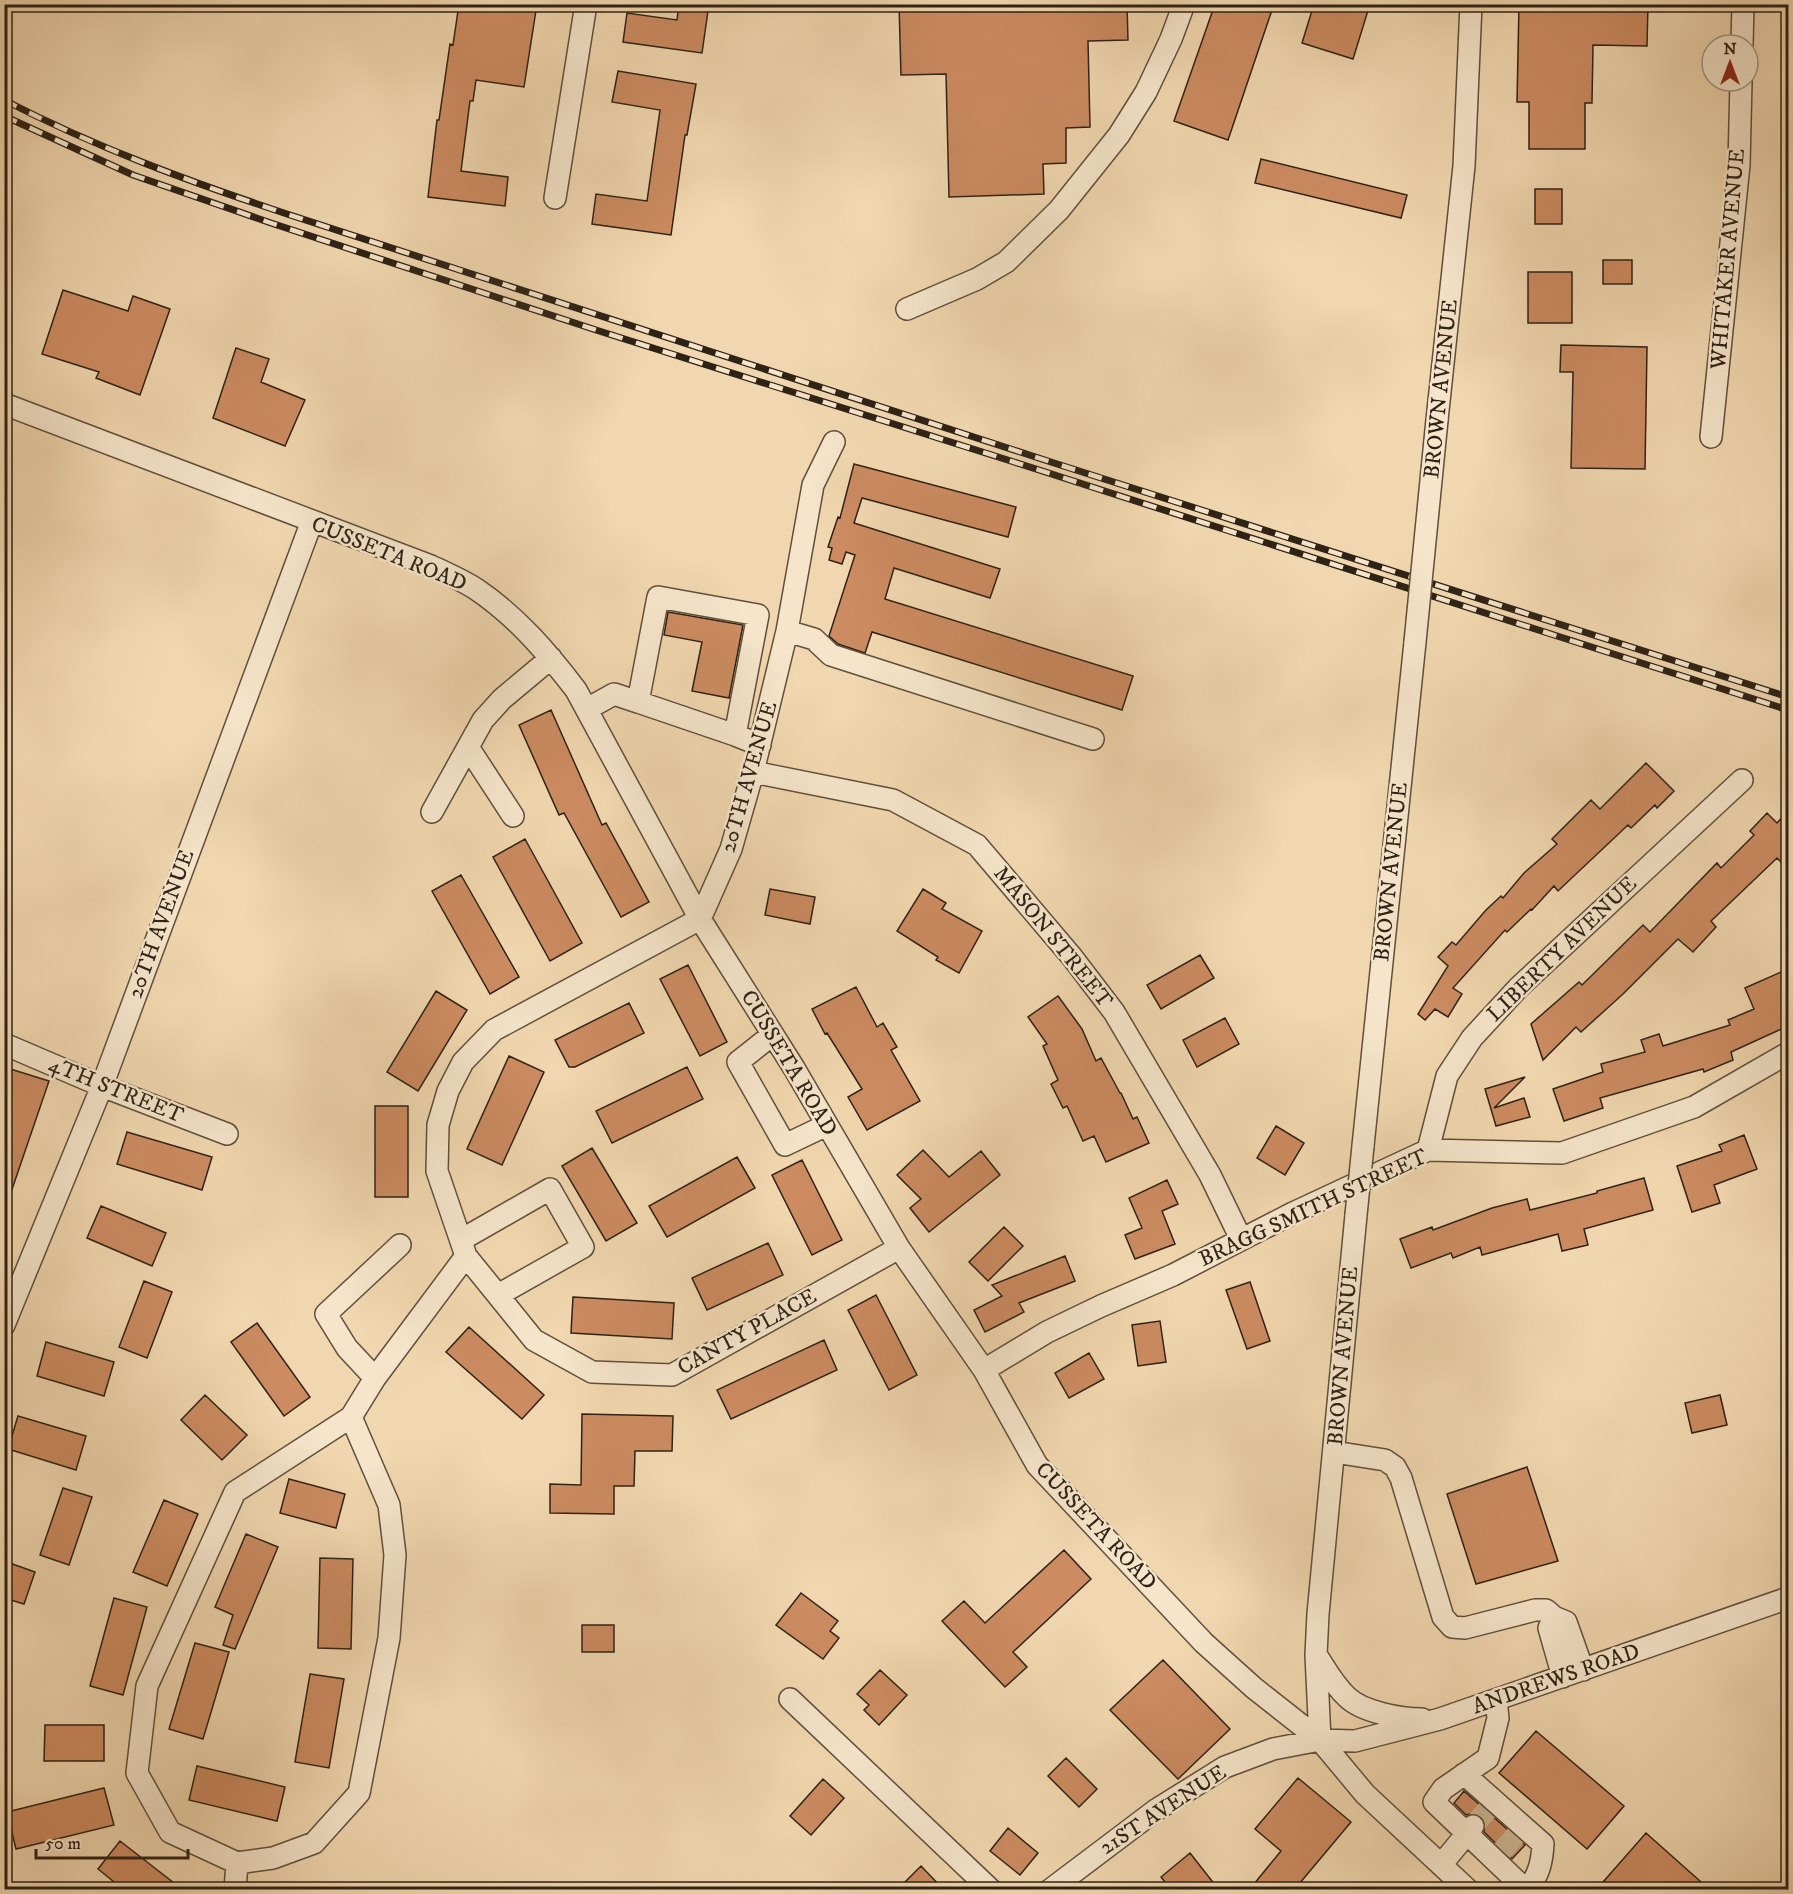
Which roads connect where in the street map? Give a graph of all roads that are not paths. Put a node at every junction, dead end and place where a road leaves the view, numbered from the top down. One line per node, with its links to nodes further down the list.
1 (586, 4): 7 (street)
2 (1184, 4): 8 (street)
3 (1471, 4): 42 (street, BROWN AVENUE, bridge)
4 (1743, 4): 5 (street)
5 (1742, 33)
6 (1741, 93): 10 (street, WHITAKER AVENUE)
7 (555, 198)
8 (907, 309)
9 (4, 404): 12 (street, CUSSETA ROAD)
10 (1711, 437)
11 (834, 442): 13 (street, 20TH AVENUE)
12 (312, 521): 14 (street, CUSSETA ROAD); 29 (street, 20TH AVENUE)
13 (787, 631): 18 (street); 19 (street, 20TH AVENUE)
14 (551, 658): 16 (street, CUSSETA ROAD); 20 (street)
15 (639, 702): 16 (street); 17 (street); 17 (street)
16 (587, 709): 25 (street, CUSSETA ROAD)
17 (735, 735): 19 (street)
18 (1093, 739)
19 (760, 746): 21 (street, 20TH AVENUE)
20 (468, 747): 23 (street); 24 (street)
21 (753, 772): 25 (street, 20TH AVENUE); 33 (street, MASON STREET)
22 (1742, 780): 32 (street, LIBERTY AVENUE)
23 (432, 812)
24 (513, 816)
25 (700, 919): 26 (street, CUSSETA ROAD); 35 (street, CANTY PLACE)
26 (772, 1035): 30 (street, CUSSETA ROAD); 30 (street)
27 (4, 1044): 29 (street, 4TH STREET)
28 (1788, 1053): 32 (street, BRAGG SMITH STREET)
29 (102, 1086): 31 (street, 4TH STREET); 38 (street, 20TH AVENUE)
30 (827, 1125): 36 (street, CUSSETA ROAD)
31 (227, 1134)
32 (1428, 1150): 33 (street, BRAGG SMITH STREET)
33 (1241, 1239): 39 (street, BRAGG SMITH STREET)
34 (400, 1245): 40 (street)
35 (464, 1248): 37 (street, CANTY PLACE); 37 (street); 40 (street)
36 (899, 1248): 37 (street, CANTY PLACE); 39 (street, CUSSETA ROAD)
37 (498, 1295)
38 (4, 1325)
39 (984, 1370): 51 (street, CUSSETA ROAD)
40 (375, 1378): 41 (street)
41 (351, 1417): 54 (street); 54 (street)
42 (1334, 1452): 44 (street); 45 (street, BROWN AVENUE)
43 (1788, 1598): 46 (street, ANDREWS ROAD)
44 (1554, 1617): 46 (street); 47 (street)
45 (1316, 1655): 50 (street); 51 (street, BROWN AVENUE)
46 (1583, 1670): 47 (street, ANDREWS ROAD)
47 (1563, 1677): 49 (street, ANDREWS ROAD)
48 (790, 1699): 57 (street)
49 (1496, 1700): 50 (street, ANDREWS ROAD); 52 (street)
50 (1440, 1719): 51 (street, ANDREWS ROAD)
51 (1320, 1740): 55 (street, CUSSETA ROAD); 58 (street, 21ST AVENUE)
52 (1464, 1774): 53 (street); 60 (street)
53 (1470, 1829): 55 (street); 60 (street)
54 (237, 1863): 56 (street)
55 (1441, 1865): 59 (street, CUSSETA ROAD)
56 (235, 1890)
57 (991, 1890)
58 (1050, 1890)
59 (1468, 1890)
60 (1526, 1890)

